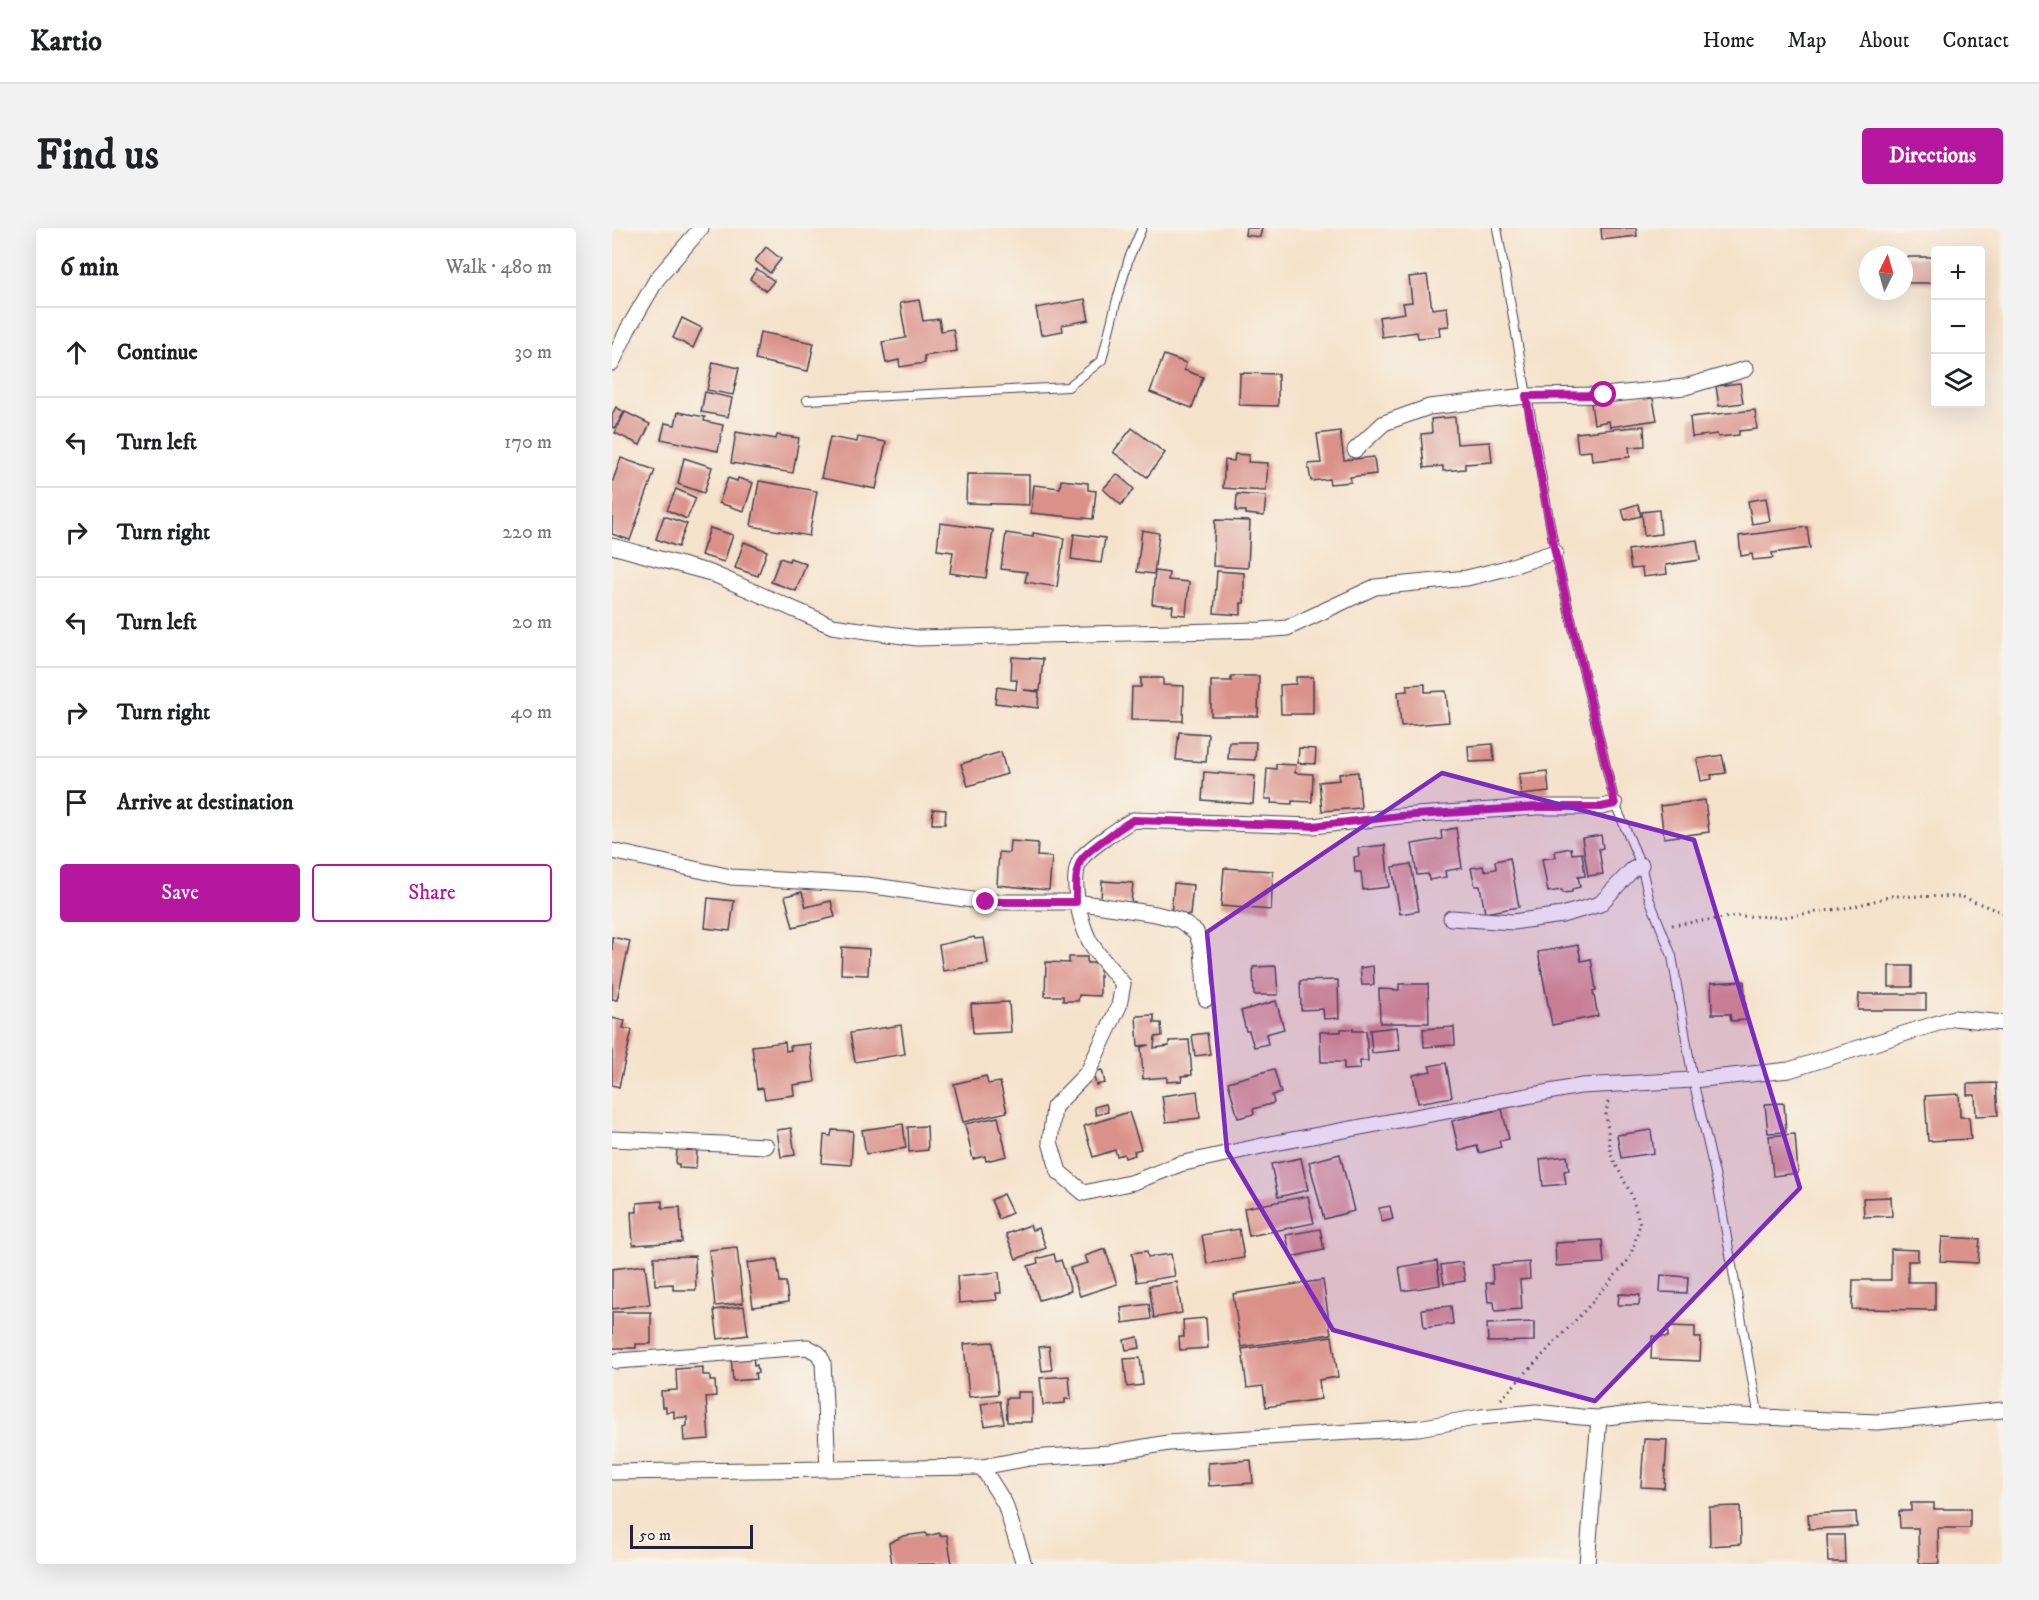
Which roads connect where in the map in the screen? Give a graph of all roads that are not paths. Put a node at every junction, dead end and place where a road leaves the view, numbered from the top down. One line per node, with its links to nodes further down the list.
1 (701, 228): 4 (street)
2 (1142, 228): 7 (lane)
3 (1497, 228): 6 (lane)
4 (612, 363)
5 (1746, 369): 6 (street)
6 (1526, 396): 8 (street); 10 (lane)
7 (807, 400)
8 (1355, 450)
9 (612, 546): 10 (street)
10 (1555, 552): 11 (lane)
11 (1615, 804): 13 (lane); 14 (street)
12 (612, 851): 14 (street)
13 (1641, 865): 15 (street); 18 (lane)
14 (1076, 902): 16 (street); 18 (street)
15 (1450, 918)
16 (1206, 999)
17 (2003, 1023): 18 (street)
18 (1693, 1080): 24 (lane)
19 (612, 1139): 20 (street)
20 (766, 1146)
21 (617, 1362): 26 (street)
22 (2003, 1410): 24 (street)
23 (1599, 1418): 24 (street); 25 (street); 29 (street)
24 (1758, 1418)
25 (982, 1467): 26 (street); 28 (street)
26 (828, 1468): 27 (street)
27 (612, 1472)
28 (1024, 1564)
29 (1587, 1564)

